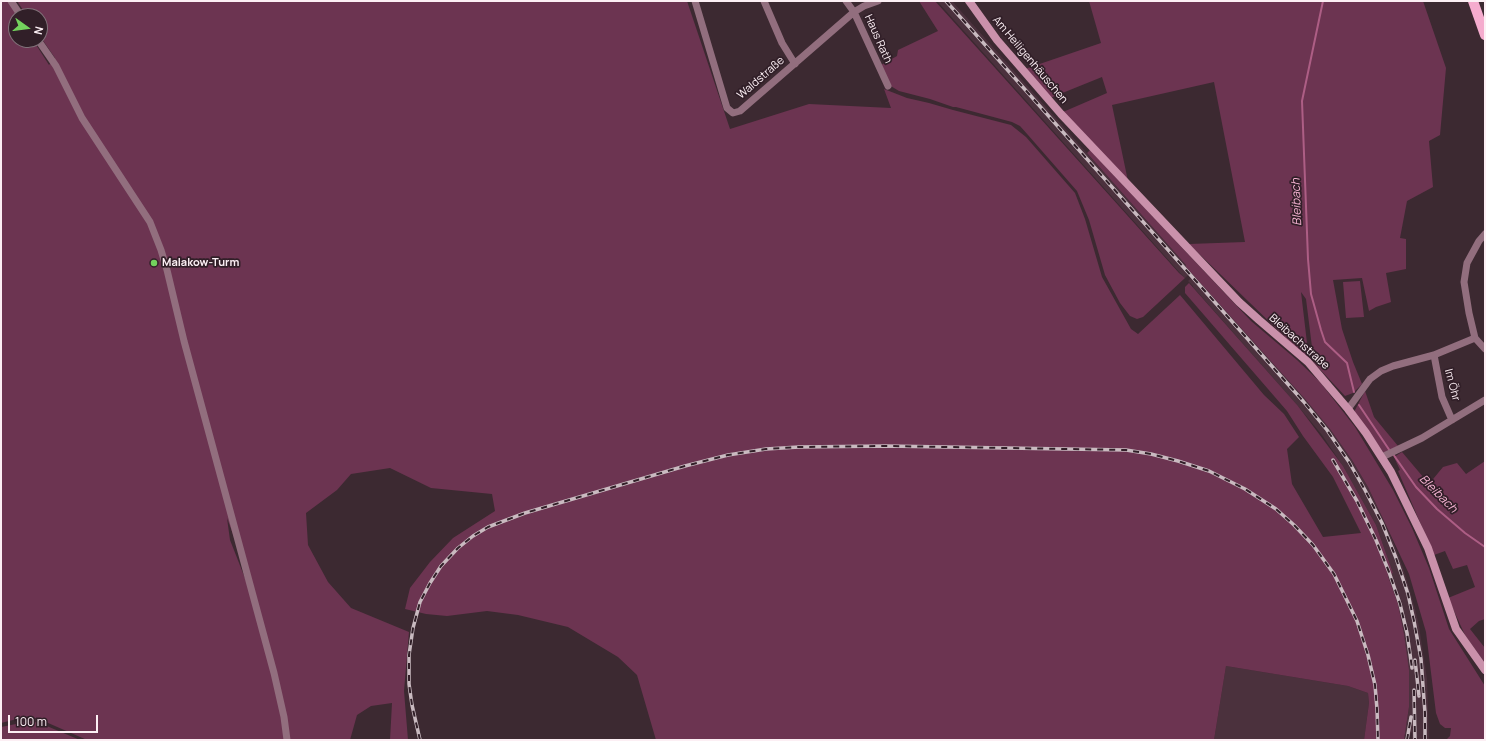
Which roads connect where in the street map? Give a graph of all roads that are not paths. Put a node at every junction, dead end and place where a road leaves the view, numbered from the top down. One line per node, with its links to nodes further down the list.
1 (695, 1): 10 (street, Waldstraße)
2 (764, 1): 10 (street)
3 (846, 1): 7 (street, Haus Rath)
4 (878, 1): 7 (street, Waldstraße)
5 (969, 1): 12 (main road, Am Heiligenhäuschen)
6 (1473, 1): 8 (main road)
7 (854, 12): 10 (street, Waldstraße); 11 (street, Haus Rath)
8 (1485, 35)
9 (44, 48): 22 (street)
10 (795, 64)
11 (888, 86)
12 (1060, 114): 18 (main road, Bleibachstraße)
13 (1485, 234): 14 (street)
14 (1475, 338): 15 (street); 16 (street)
15 (1485, 349)
16 (1434, 354): 18 (street); 19 (street, Im Öhr)
17 (1485, 400): 19 (street)
18 (1348, 409): 20 (main road, Bleibachstraße)
19 (1452, 420): 20 (street)
20 (1385, 456): 21 (main road, Bleibachstraße)
21 (1485, 670)
22 (287, 740)

